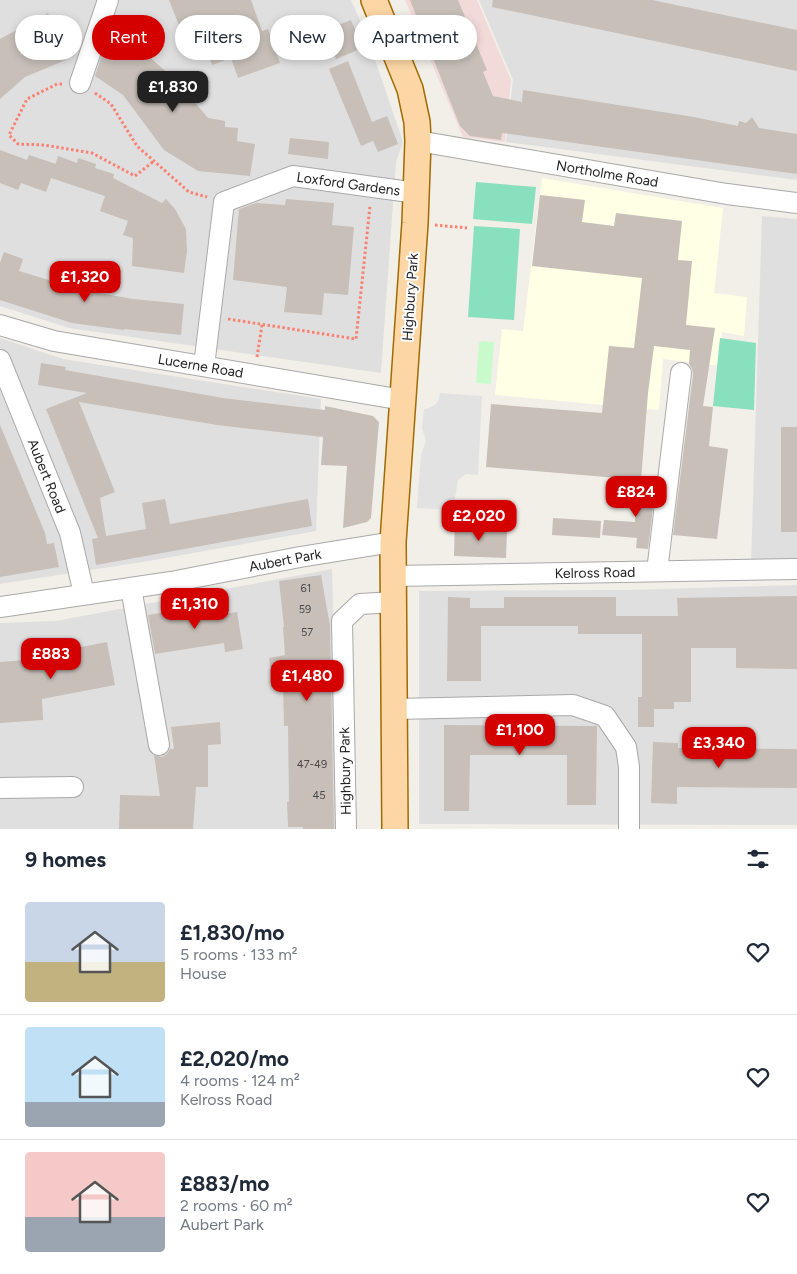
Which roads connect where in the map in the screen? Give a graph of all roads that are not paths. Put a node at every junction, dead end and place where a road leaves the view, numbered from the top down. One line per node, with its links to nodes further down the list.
1 (108, 0): 3 (street)
2 (374, 0): 4 (main road, Highbury Park)
3 (80, 83)
4 (418, 141): 5 (main road, Highbury Park); 6 (street, Northolme Road)
5 (417, 193): 9 (street, Loxford Gardens); 11 (main road, Highbury Park)
6 (797, 203)
7 (0, 325): 9 (street, Lucerne Road)
8 (0, 360): 17 (street, Aubert Road)
9 (204, 366): 11 (street, Lucerne Road)
10 (680, 374): 14 (street)
11 (403, 400): 12 (main road, Highbury Park)
12 (393, 542): 15 (main road, Highbury Park); 16 (street, Aubert Park)
13 (797, 569): 14 (street, Kelross Road)
14 (657, 572): 15 (street, Kelross Road)
15 (393, 576): 18 (main road, Highbury Park)
16 (131, 588): 17 (street, Aubert Park); 21 (street)
17 (84, 594): 19 (street, Aubert Park)
18 (394, 602): 20 (main road, Highbury Park); 24 (street, Highbury Park)
19 (0, 607)
20 (395, 709): 25 (main road, Highbury Park); 26 (street)
21 (159, 745)
22 (73, 787): 23 (street)
23 (0, 788)
24 (346, 829)
25 (395, 829)
26 (629, 829)

